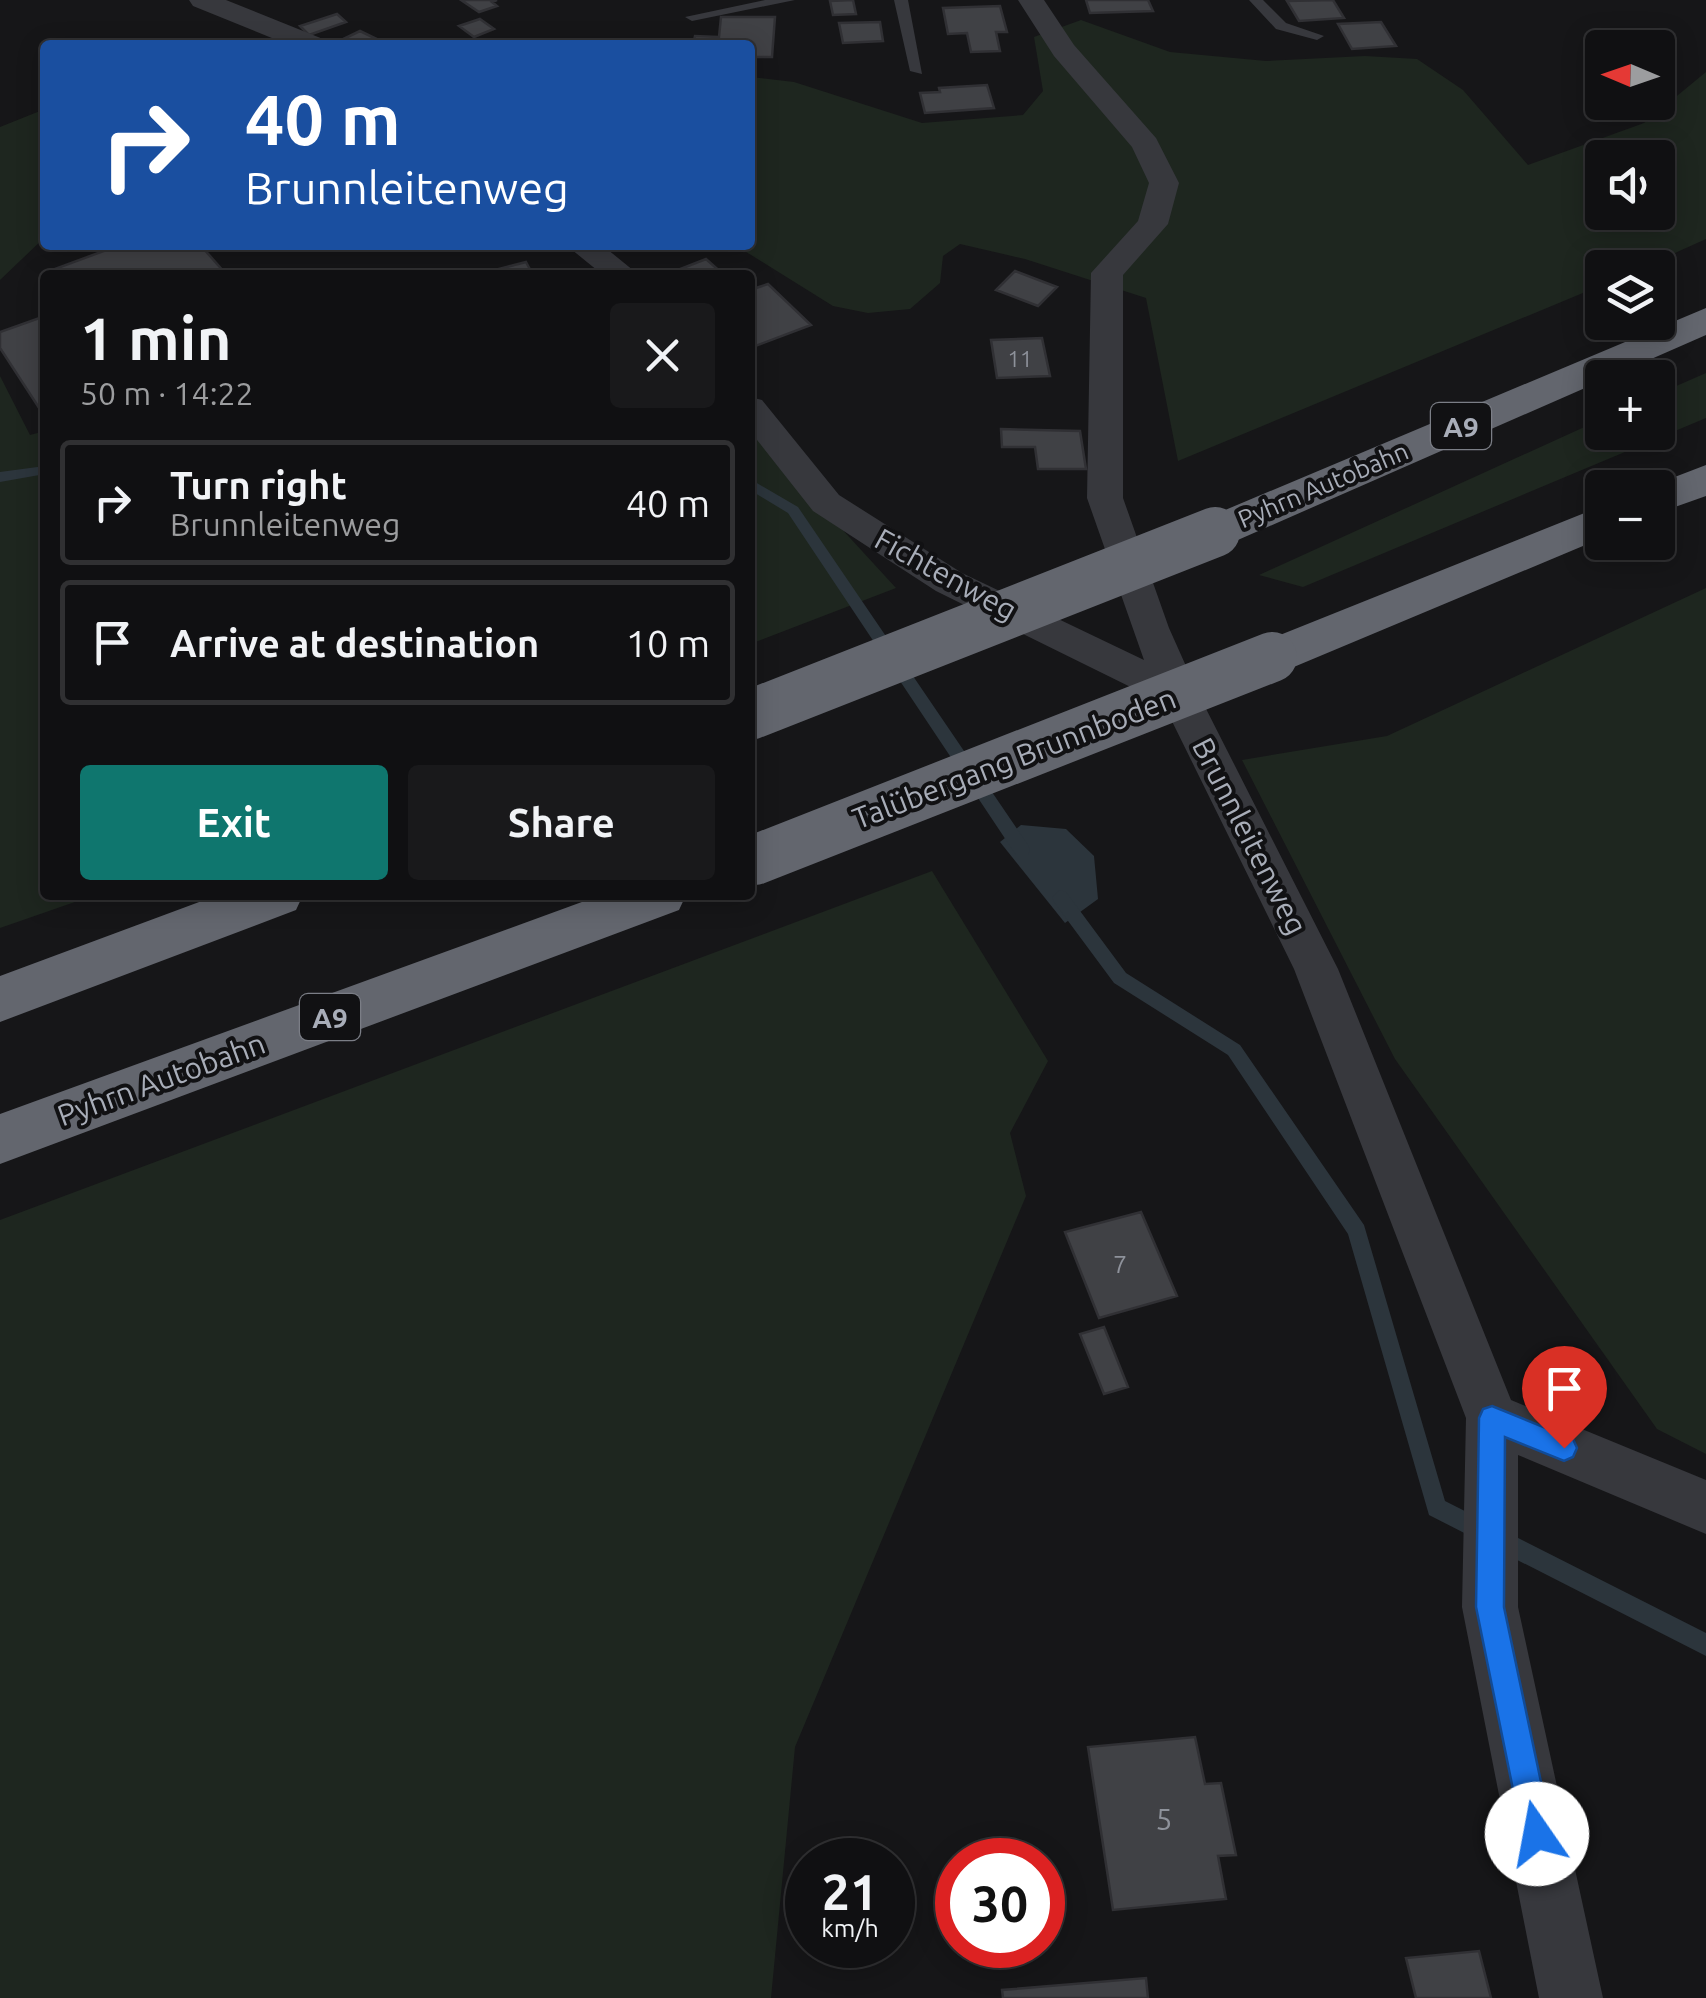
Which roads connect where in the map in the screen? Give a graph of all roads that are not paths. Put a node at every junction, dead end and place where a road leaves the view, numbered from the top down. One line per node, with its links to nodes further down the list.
1 (202, 0): 8 (street)
2 (788, 0): 6 (lane)
3 (902, 0): 9 (lane)
4 (1031, 0): 17 (street, Brunnleitenweg)
5 (1256, 0): 7 (lane)
6 (692, 17)
7 (1317, 36)
8 (302, 40)
9 (917, 71)
10 (589, 250): 11 (street)
11 (616, 270)
12 (1706, 320): 18 (highway, Pyhrn Autobahn / A9, bridge)
13 (755, 414): 17 (street, Fichtenweg)
14 (1706, 479): 15 (highway)
15 (1675, 492)
16 (1585, 529): 19 (highway, Talübergang Brunnboden, bridge)
17 (1178, 693): 24 (street, Brunnleitenweg)
18 (755, 713)
19 (755, 860)
20 (264, 900): 22 (highway)
21 (646, 900): 23 (highway, Pyhrn Autobahn / A9)
22 (0, 999)
23 (0, 1139)
24 (1492, 1418): 25 (street); 26 (street, Brunnleitenweg)
25 (1706, 1507)
26 (1572, 1998)

